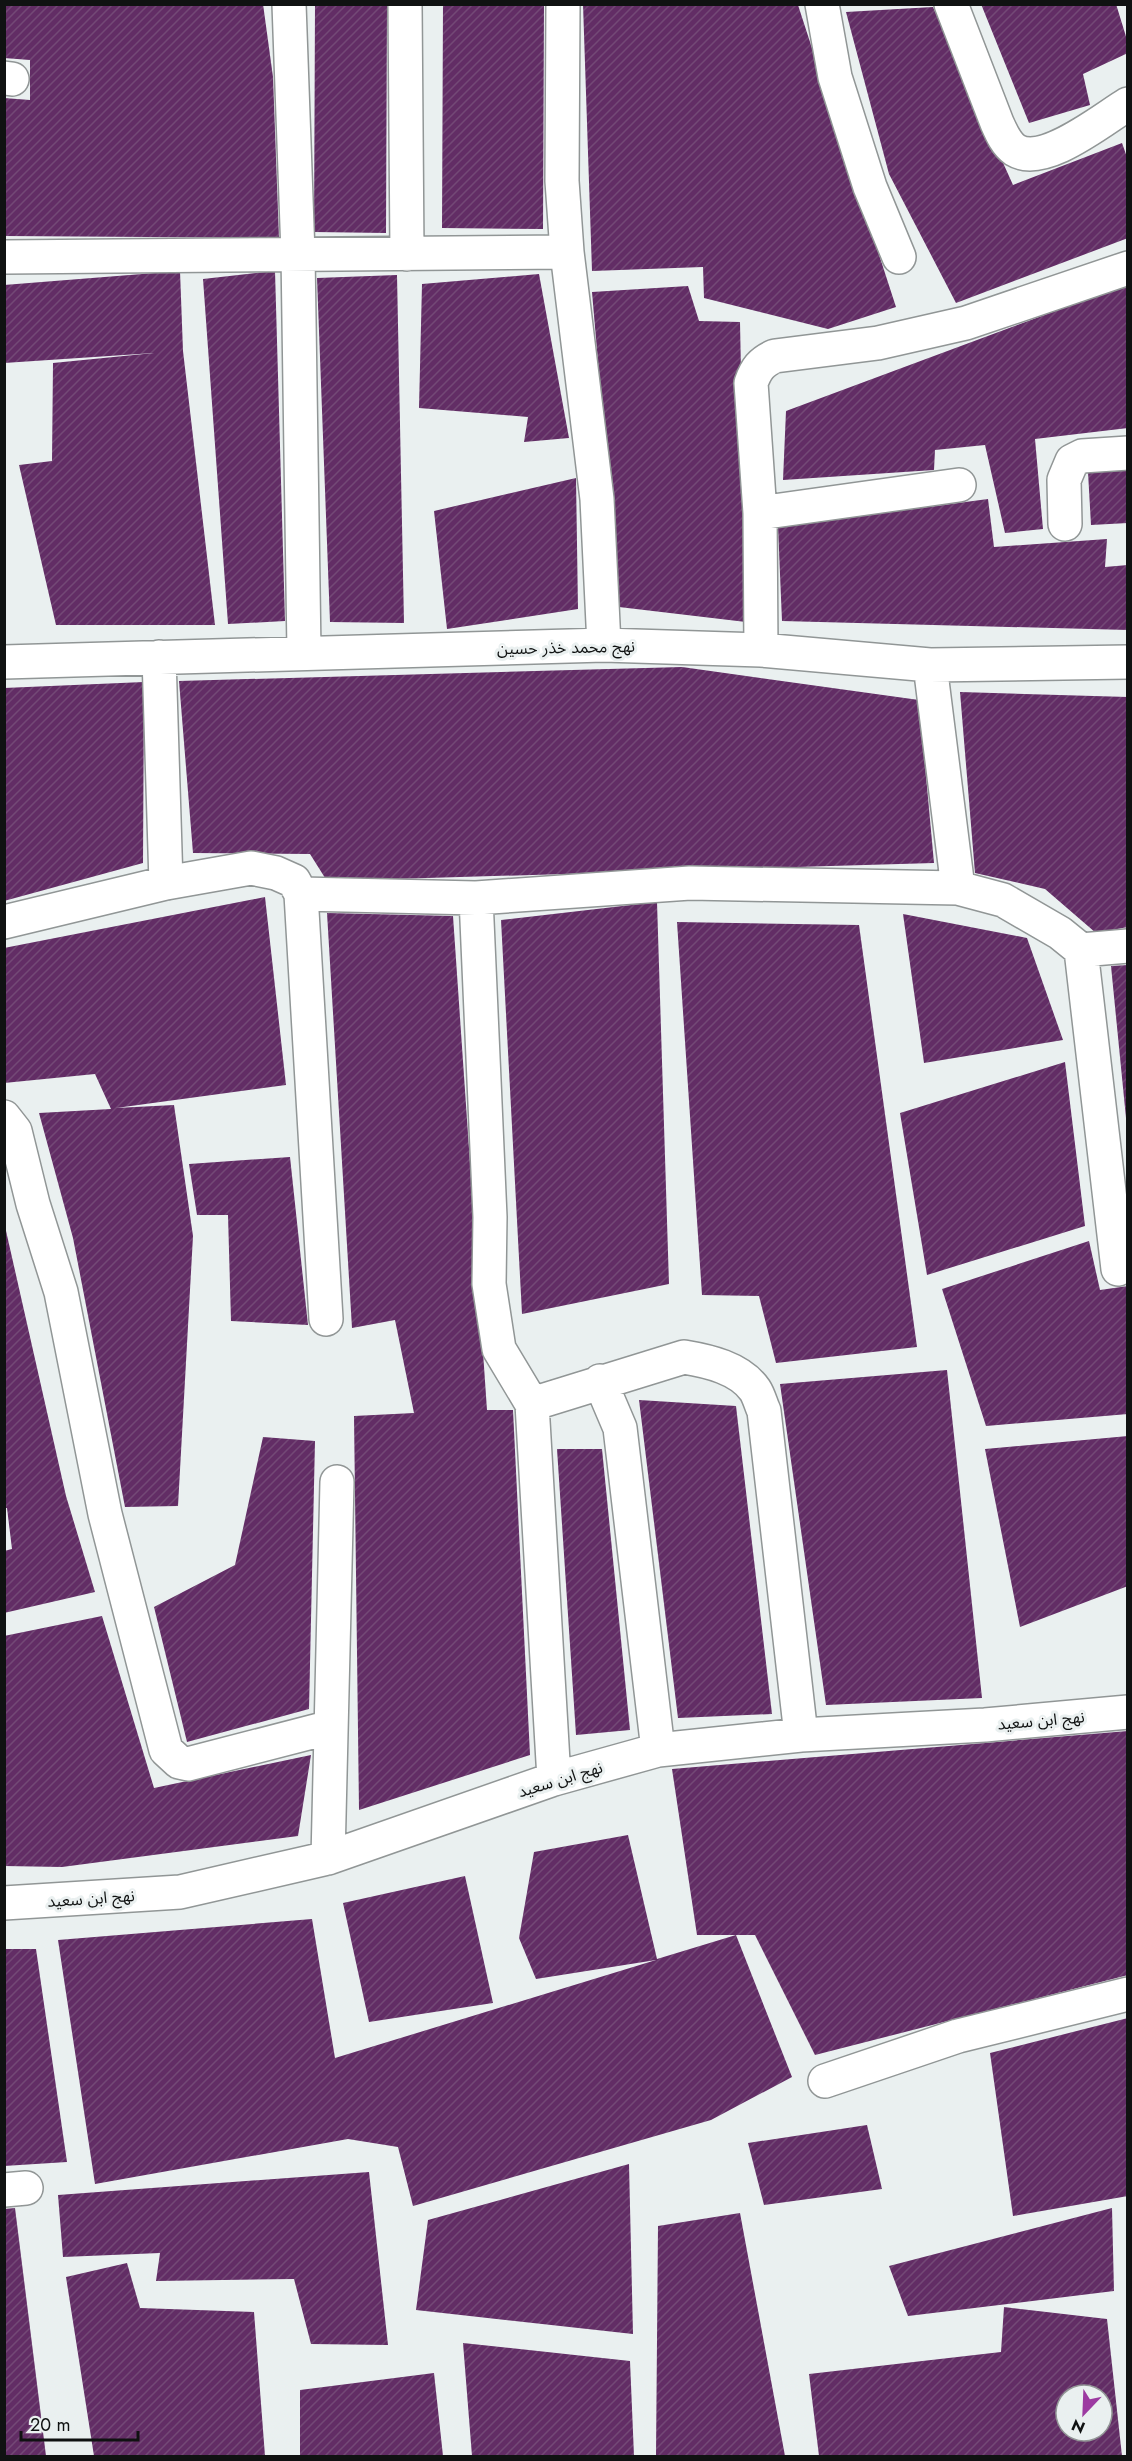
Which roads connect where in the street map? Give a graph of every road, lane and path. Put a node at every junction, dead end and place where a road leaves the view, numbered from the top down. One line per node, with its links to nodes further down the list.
1 (289, 4): 8 (street)
2 (405, 4): 9 (street)
3 (563, 4): 7 (street)
4 (822, 4): 11 (street)
5 (951, 4): 6 (street)
6 (1128, 104)
7 (567, 252): 9 (street); 17 (street)
8 (298, 254): 9 (street); 10 (street); 19 (street)
9 (407, 254)
10 (4, 257)
11 (899, 257)
12 (1128, 268): 15 (street)
13 (1128, 453): 16 (street)
14 (958, 485): 15 (street)
15 (760, 513): 18 (street)
16 (1065, 524)
17 (604, 645): 18 (street, نهج محمد خذر حسين); 19 (street, نهج محمد خذر حسين)
18 (761, 650): 23 (street, نهج محمد خذر حسين)
19 (303, 652): 20 (street, نهج محمد خذر حسين)
20 (159, 657): 21 (street, نهج محمد خذر حسين); 24 (street)
21 (4, 662)
22 (1128, 662): 23 (street, نهج محمد خذر حسين)
23 (930, 665): 25 (street)
24 (166, 883): 26 (street); 28 (street)
25 (958, 888): 27 (street); 30 (street)
26 (301, 894): 27 (street); 33 (street)
27 (476, 898): 35 (street)
28 (4, 922)
29 (1128, 946): 30 (street)
30 (1081, 950): 32 (street)
31 (4, 1118): 38 (street)
32 (1118, 1269)
33 (326, 1319)
34 (600, 1381): 35 (street); 39 (street); 40 (street)
35 (532, 1404): 41 (street)
36 (337, 1482): 38 (street)
37 (1128, 1712): 39 (street, نهج ابن سعيد)
38 (331, 1727): 42 (street)
39 (801, 1735): 40 (street, نهج ابن سعيد)
40 (658, 1750): 41 (street, نهج ابن سعيد)
41 (554, 1779): 42 (street, نهج ابن سعيد)
42 (327, 1858): 43 (street, نهج ابن سعيد)
43 (4, 1903)
44 (1128, 1994): 45 (street)
45 (825, 2081)

